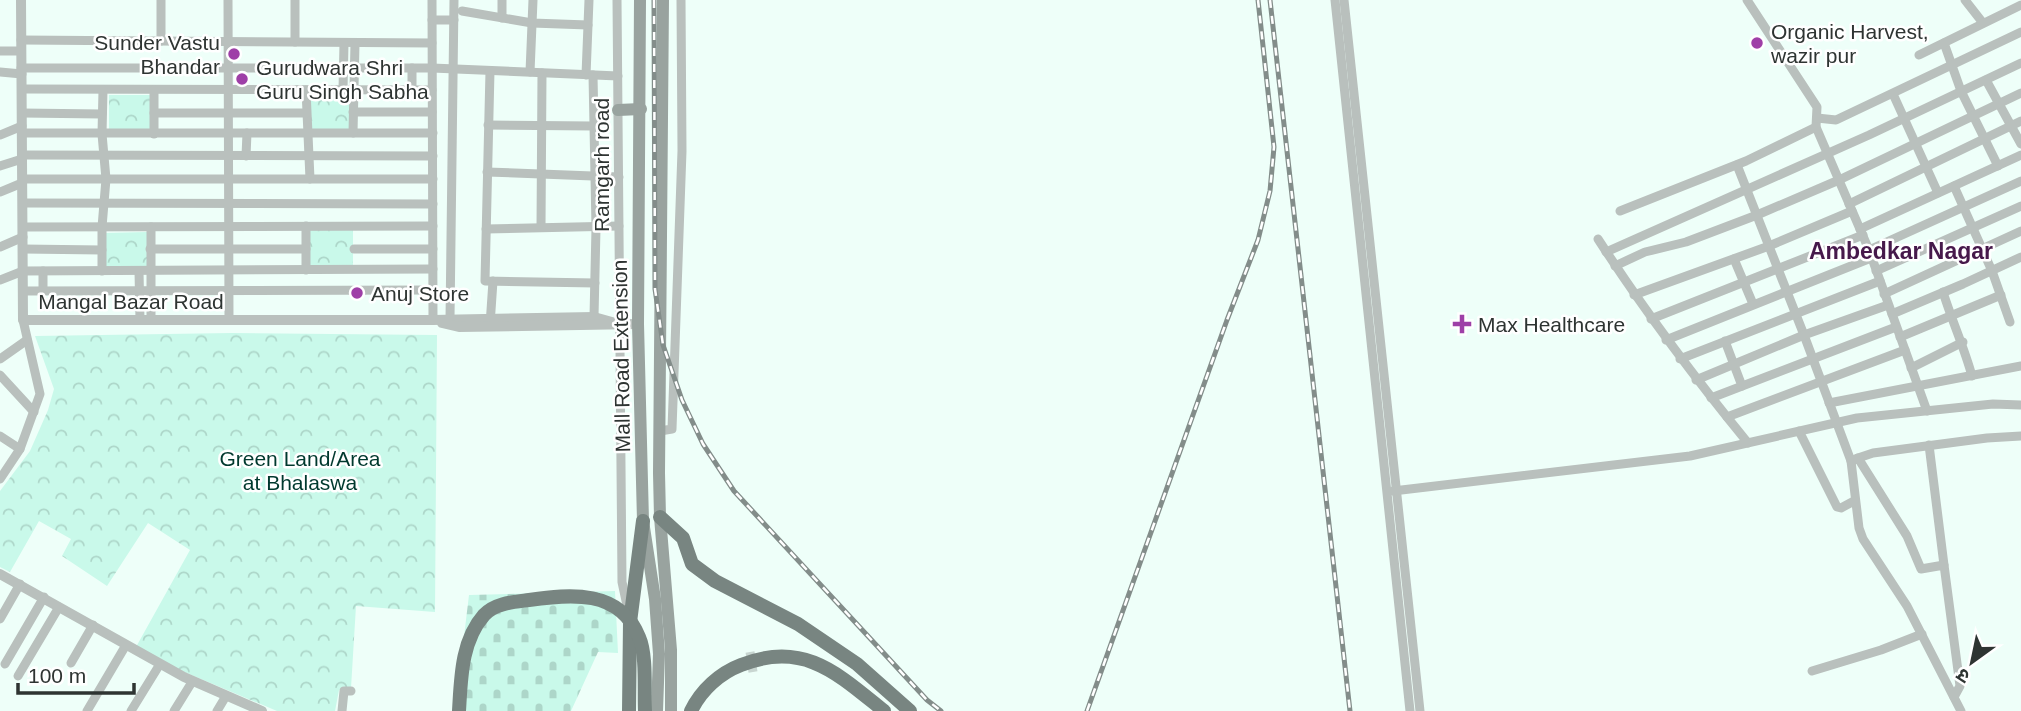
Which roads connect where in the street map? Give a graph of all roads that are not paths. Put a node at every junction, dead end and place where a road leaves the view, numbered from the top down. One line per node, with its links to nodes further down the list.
1 (21, 0): 34 (street, Mangal Bazar Road)
2 (161, 0): 27 (street)
3 (228, 0): 28 (street)
4 (295, 0): 29 (street)
5 (432, 0): 21 (street)
6 (454, 0): 22 (street)
7 (502, 0): 20 (street)
8 (533, 0): 23 (street)
9 (589, 0): 25 (street)
10 (617, 0): 50 (street, Ramgarh road)
11 (640, 0): 64 (main road, Mall Road Extension)
12 (663, 0): 93 (main road, Mall Road Extension)
13 (681, 0): 92 (street)
14 (1335, 0): 237 (street)
15 (1344, 0): 237 (street)
16 (1747, 0): 75 (street)
17 (1965, 0): 24 (street)
18 (2021, 5): 24 (street)
19 (462, 11): 20 (street)
20 (502, 18): 23 (street)
21 (432, 20): 22 (street); 32 (street)
22 (454, 20): 43 (street)
23 (532, 23): 25 (street); 47 (street)
24 (1983, 23): 33 (street)
25 (588, 25): 49 (street)
26 (2021, 32): 38 (street)
27 (160, 41): 28 (street); 34 (street)
28 (229, 42): 29 (street); 39 (street)
29 (295, 42): 30 (street)
30 (344, 43): 31 (street); 40 (street)
31 (355, 43): 32 (street); 40 (street)
32 (432, 43): 42 (street)
33 (1944, 43): 36 (street); 38 (street)
34 (21, 45): 35 (street); 44 (street, Mangal Bazar Road)
35 (0, 51)
36 (1919, 55)
37 (2021, 63): 51 (street)
38 (1953, 65): 60 (street); 62 (street)
39 (229, 68): 40 (street); 44 (street); 55 (street)
40 (349, 68): 41 (street); 57 (street)
41 (412, 68): 42 (street); 58 (street)
42 (432, 68): 43 (street); 59 (street)
43 (454, 69): 45 (street); 192 (street)
44 (22, 71): 46 (street); 52 (street, Mangal Bazar Road)
45 (490, 71): 47 (street); 77 (street)
46 (0, 72)
47 (530, 72): 48 (street)
48 (542, 73): 49 (street); 79 (street)
49 (589, 75): 50 (street); 78 (street)
50 (618, 76): 65 (street, Ramgarh road)
51 (1986, 80): 60 (street); 63 (street)
52 (22, 89): 53 (street); 68 (street, Mangal Bazar Road)
53 (103, 90): 54 (street); 72 (street)
54 (154, 90): 55 (street); 69 (street)
55 (229, 90): 56 (street); 70 (street)
56 (306, 90): 57 (street); 71 (street)
57 (348, 90): 58 (street); 66 (street)
58 (412, 90): 59 (street)
59 (432, 90): 67 (street)
60 (1961, 91): 73 (street); 74 (street)
61 (2021, 93): 63 (street)
62 (1893, 94): 74 (street); 75 (street)
63 (2000, 103): 73 (street); 76 (street)
64 (641, 109): 65 (main road); 200 (main road, Mall Road Extension)
65 (618, 110): 109 (street, Ramgarh road)
66 (353, 112): 67 (street); 83 (street)
67 (432, 112): 84 (street)
68 (22, 113): 72 (street); 80 (street, Mangal Bazar Road)
69 (154, 113): 70 (street); 86 (street)
70 (229, 113): 71 (street); 81 (street)
71 (306, 113): 82 (street)
72 (102, 114): 85 (street)
73 (1973, 116): 89 (street); 90 (street)
74 (1904, 118): 90 (street); 94 (street)
75 (1816, 123): 94 (street); 102 (street)
76 (2017, 123): 89 (street); 91 (street)
77 (488, 125): 79 (street); 106 (street)
78 (593, 126): 79 (street); 108 (street)
79 (541, 127): 107 (street)
80 (22, 130): 85 (street); 88 (street); 101 (street, Mangal Bazar Road)
81 (229, 133): 86 (street); 87 (street); 97 (street)
82 (307, 133): 83 (street); 87 (street); 99 (street)
83 (353, 133): 84 (street)
84 (433, 133): 100 (street)
85 (102, 134): 86 (street); 95 (street)
86 (154, 134)
87 (247, 134): 98 (street)
88 (0, 135)
89 (1985, 139): 104 (street); 105 (street)
90 (1915, 143): 105 (street); 114 (street)
91 (2021, 144)
92 (682, 151): 93 (street); 228 (street)
93 (662, 152): 228 (main road, Mall Road Extension)
94 (1827, 153): 114 (street); 118 (street)
95 (104, 155): 97 (street); 101 (street); 112 (street)
96 (2021, 155): 104 (street)
97 (229, 156): 98 (street); 113 (street)
98 (246, 156): 99 (street)
99 (310, 156): 100 (street); 110 (street)
100 (433, 156): 111 (street)
101 (22, 157): 103 (street); 115 (street, Mangal Bazar Road)
102 (1737, 164): 118 (street); 128 (street)
103 (0, 166)
104 (1998, 166): 117 (street)
105 (1926, 167): 120 (street); 126 (street)
106 (487, 172): 107 (street); 138 (street)
107 (541, 174): 108 (street); 136 (street)
108 (594, 176): 109 (street); 137 (street)
109 (619, 177): 133 (street, Ramgarh road)
110 (310, 179): 111 (street); 113 (street)
111 (433, 179): 124 (street)
112 (106, 180): 113 (street); 115 (street); 122 (street)
113 (229, 180): 123 (street)
114 (1839, 180): 126 (street); 129 (street)
115 (22, 181): 119 (street); 121 (street, Mangal Bazar Road)
116 (2021, 181): 127 (street)
117 (1954, 186): 120 (street); 127 (street)
118 (1747, 189): 129 (street); 154 (street)
119 (0, 192)
120 (1938, 193): 142 (street)
121 (23, 203): 122 (street); 141 (street, Mangal Bazar Road)
122 (104, 203): 123 (street); 134 (street)
123 (230, 204): 124 (street); 130 (street)
124 (433, 204): 132 (street)
125 (2021, 206): 139 (street)
126 (1851, 208): 142 (street); 144 (street)
127 (1964, 208): 139 (street); 155 (street)
128 (1620, 211)
129 (1757, 215): 144 (street); 158 (street)
130 (230, 226): 131 (street); 135 (street); 148 (street)
131 (306, 226): 132 (street); 149 (street)
132 (433, 226): 146 (street)
133 (619, 226): 137 (street); 199 (street, Ramgarh road)
134 (102, 227): 135 (street); 141 (street); 151 (street)
135 (151, 227): 152 (street)
136 (541, 227): 137 (street); 138 (street)
137 (596, 228): 174 (street)
138 (486, 229): 171 (street)
139 (1973, 229): 153 (street); 168 (street)
140 (2021, 231): 153 (street)
141 (23, 232): 145 (street); 147 (street, Mangal Bazar Road)
142 (1861, 232): 155 (street); 159 (street)
143 (1598, 239): 154 (street)
144 (1769, 246): 157 (street); 159 (street)
145 (0, 247)
146 (433, 248): 150 (street); 160 (street)
147 (23, 249): 151 (street); 163 (street, Mangal Bazar Road)
148 (230, 249): 149 (street); 152 (street); 161 (street)
149 (306, 249): 162 (street)
150 (354, 249)
151 (102, 250): 165 (street)
152 (150, 250): 167 (street)
153 (1983, 250): 169 (street); 183 (street)
154 (1606, 252): 158 (street)
155 (1870, 254): 168 (street); 176 (street)
156 (2021, 257): 169 (street)
157 (1734, 259): 172 (street); 184 (street)
158 (1615, 266): 184 (street)
159 (1778, 268): 172 (street); 176 (street)
160 (433, 269): 162 (street); 175 (street)
161 (230, 270): 162 (street); 167 (street); 181 (street)
162 (306, 270)
163 (23, 271): 164 (street); 170 (street); 177 (street, Mangal Bazar Road)
164 (43, 271): 165 (street); 178 (street)
165 (102, 271): 166 (street)
166 (139, 271): 167 (street); 179 (street)
167 (150, 271): 180 (street)
168 (1876, 271): 173 (street)
169 (1992, 271): 182 (street); 185 (street)
170 (0, 280)
171 (493, 281): 174 (street); 197 (street)
172 (1744, 281): 186 (street); 191 (street)
173 (1880, 281): 183 (street); 188 (street)
174 (595, 283): 190 (street)
175 (433, 290): 181 (street); 196 (street)
176 (1787, 290): 186 (street); 188 (street)
177 (23, 291): 178 (street); 193 (street, Mangal Bazar Road)
178 (43, 291): 179 (street)
179 (139, 291): 180 (street); 194 (street)
180 (150, 291): 181 (street); 194 (street)
181 (230, 291): 195 (street)
182 (1943, 292): 187 (street); 189 (street)
183 (1884, 294): 187 (street)
184 (1634, 295): 191 (street)
185 (2001, 295): 189 (street); 198 (street)
186 (1753, 304): 205 (street)
187 (1890, 309): 201 (street); 202 (street)
188 (1796, 313): 202 (street); 206 (street)
189 (1951, 316): 203 (street); 207 (street)
190 (594, 317): 197 (street); 199 (street)
191 (1651, 318): 205 (street)
192 (450, 319): 196 (street); 197 (street)
193 (23, 320): 194 (street, Mangal Bazar Road); 204 (street)
194 (145, 320): 195 (street, Mangal Bazar Road)
195 (229, 320): 196 (street, Mangal Bazar Road)
196 (433, 320): 197 (street)
197 (490, 322): 199 (street)
198 (2010, 322)
199 (619, 324): 200 (street); 247 (street, Ramgarh road)
200 (638, 324): 240 (main road, Mall Road Extension)
201 (1896, 327): 203 (street); 211 (street)
202 (1804, 335): 211 (street); 212 (street)
203 (1900, 337): 208 (street)
204 (27, 340): 209 (street); 225 (street)
205 (1666, 340): 210 (street)
206 (1725, 341): 210 (street); 212 (street)
207 (1963, 342): 214 (street); 216 (street)
208 (1905, 350): 214 (street); 218 (street)
209 (0, 359)
210 (1680, 359): 217 (street)
211 (1813, 359): 218 (street); 219 (street)
212 (1734, 364): 217 (street); 219 (street)
213 (2021, 366): 216 (street)
214 (1911, 368): 220 (street)
215 (0, 374): 225 (street)
216 (1972, 376): 220 (street)
217 (1696, 380): 221 (street)
218 (1821, 381): 222 (street); 226 (street)
219 (1742, 386): 221 (street)
220 (1918, 386): 222 (street); 224 (street)
221 (1711, 398): 226 (street)
222 (1829, 403): 227 (street)
223 (2021, 405): 224 (street)
224 (1927, 411): 227 (street)
225 (34, 412): 234 (street)
226 (1727, 417): 232 (street)
227 (1836, 423): 229 (street); 235 (street)
228 (666, 430): 239 (main road, Mall Road Extension)
229 (1798, 431): 232 (street); 238 (street)
230 (0, 436): 234 (street)
231 (2021, 436): 233 (street)
232 (1748, 443): 237 (street)
233 (1929, 445): 235 (street); 241 (street)
234 (20, 449): 236 (street)
235 (1854, 460): 238 (street); 241 (street)
236 (0, 479)
237 (1391, 492): 274 (street); 275 (street)
238 (1854, 501): 249 (street)
239 (660, 517): 270 (main road, Mall Road Extension); 273 (highway)
240 (643, 520): 247 (highway); 269 (main road, Mall Road Extension)
241 (1944, 565): 259 (street)
242 (0, 574): 243 (street)
243 (20, 584): 244 (street); 246 (street)
244 (44, 597): 245 (street); 252 (street)
245 (59, 607): 248 (street); 255 (street)
246 (0, 619)
247 (630, 622): 267 (highway)
248 (93, 625): 250 (street); 251 (street)
249 (1922, 634): 254 (street); 259 (street)
250 (126, 645): 253 (street); 260 (street)
251 (71, 663)
252 (5, 664)
253 (160, 664): 256 (street); 261 (street)
254 (1812, 671)
255 (18, 676)
256 (192, 682): 258 (street); 262 (street)
257 (351, 691): 265 (street)
258 (226, 696): 263 (street); 264 (street)
259 (1954, 697): 276 (street)
260 (87, 711)
261 (131, 711)
262 (174, 711)
263 (217, 711)
264 (260, 711)
265 (342, 711)
266 (459, 711): 268 (highway, bridge)
267 (629, 711)
268 (645, 711)
269 (657, 711)
270 (671, 711)
271 (691, 711): 272 (highway, bridge)
272 (884, 711)
273 (910, 711)
274 (1410, 711)
275 (1420, 711)
276 (1961, 711)

